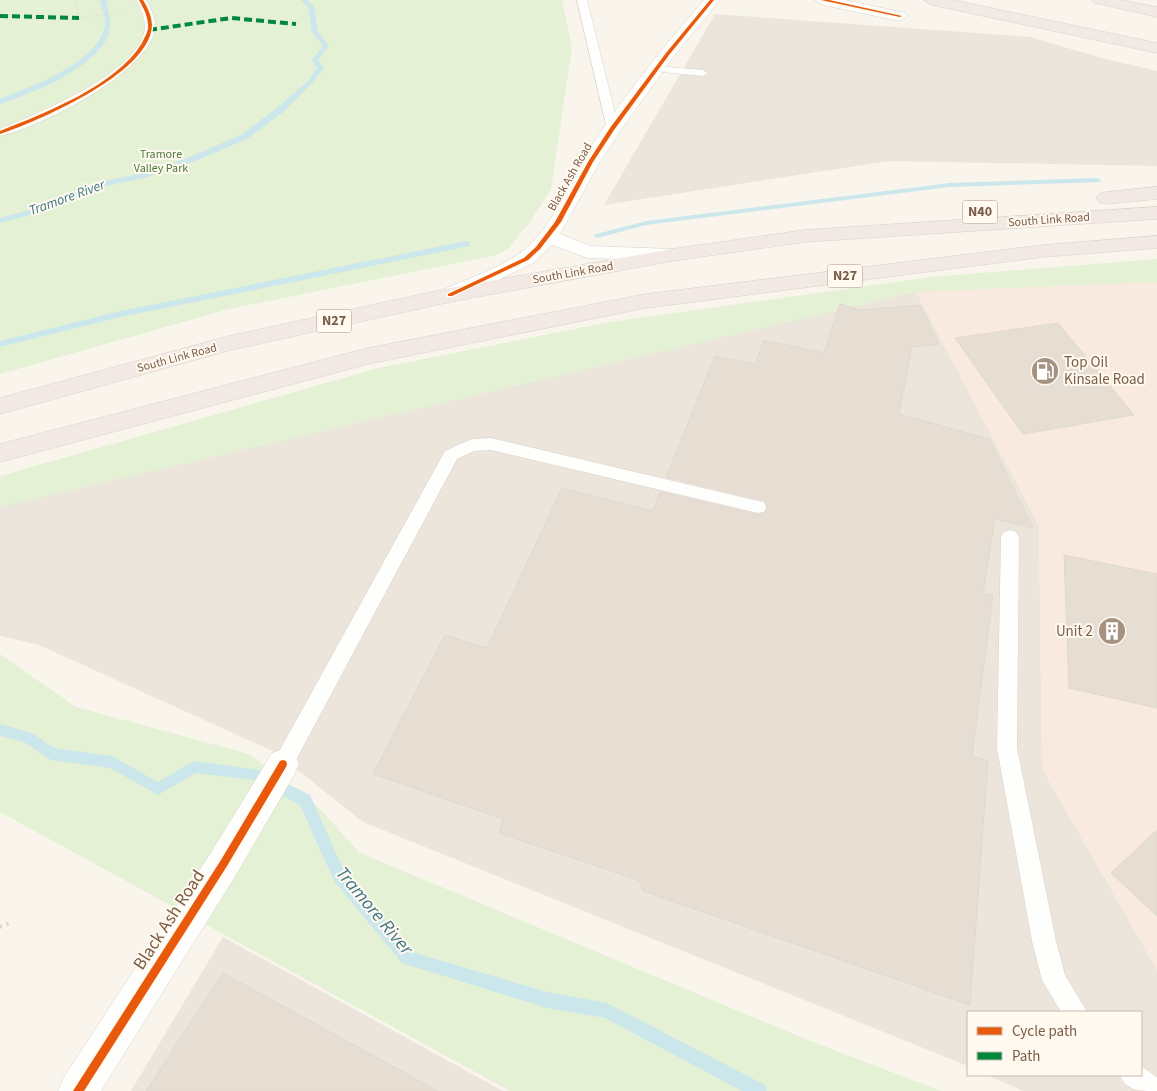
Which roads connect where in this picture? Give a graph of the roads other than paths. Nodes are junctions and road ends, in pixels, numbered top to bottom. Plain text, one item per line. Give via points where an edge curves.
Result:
1 (141, 0) edge
2 (582, 0) edge
3 (712, 0) edge
4 (823, 0) edge
5 (932, 0) edge
6 (1100, 0) edge
7 (1157, 12) edge
8 (1000, 15) junction
9 (900, 16) dead end
10 (1157, 48) edge
11 (1157, 52) edge
12 (657, 69) junction
13 (703, 73) dead end
14 (613, 129) junction
15 (0, 133) edge
16 (1157, 193) edge
17 (1157, 213) edge
18 (805, 236) junction
19 (548, 237) junction
20 (1157, 242) edge
21 (672, 255) junction
22 (450, 296) junction
23 (0, 406) edge
24 (0, 452) edge
25 (758, 507) dead end
26 (1010, 537) dead end
27 (283, 764) joint
28 (1074, 1011) edge
29 (1133, 1076) edge
30 (78, 1091) edge
31 (1155, 1091) edge

1 - 15 lane via 150,22 148,36 124,66 92,90
2 - 14 lane
3 - 12 street
4 - 9 street
5 - 8 highway
6 - 7 highway
8 - 10 highway
8 - 11 highway
12 - 13 lane
12 - 14 street, Black Ash Road
14 - 19 street, Black Ash Road via 598,149
16 - 18 highway, N40 via 996,210
17 - 18 highway, South Link Road / N27
18 - 21 highway, South Link Road / N27
19 - 21 street via 588,252
19 - 22 street, Black Ash Road via 526,258
20 - 24 highway, N27 via 1043,250 646,301 368,356
21 - 22 highway, South Link Road / N27
22 - 23 highway, South Link Road / N27 via 229,343
25 - 27 lane via 491,444 472,445 451,455
26 - 28 lane via 1007,748 1044,942 1054,980
27 - 30 street, Black Ash Road via 224,863
29 - 31 lane

